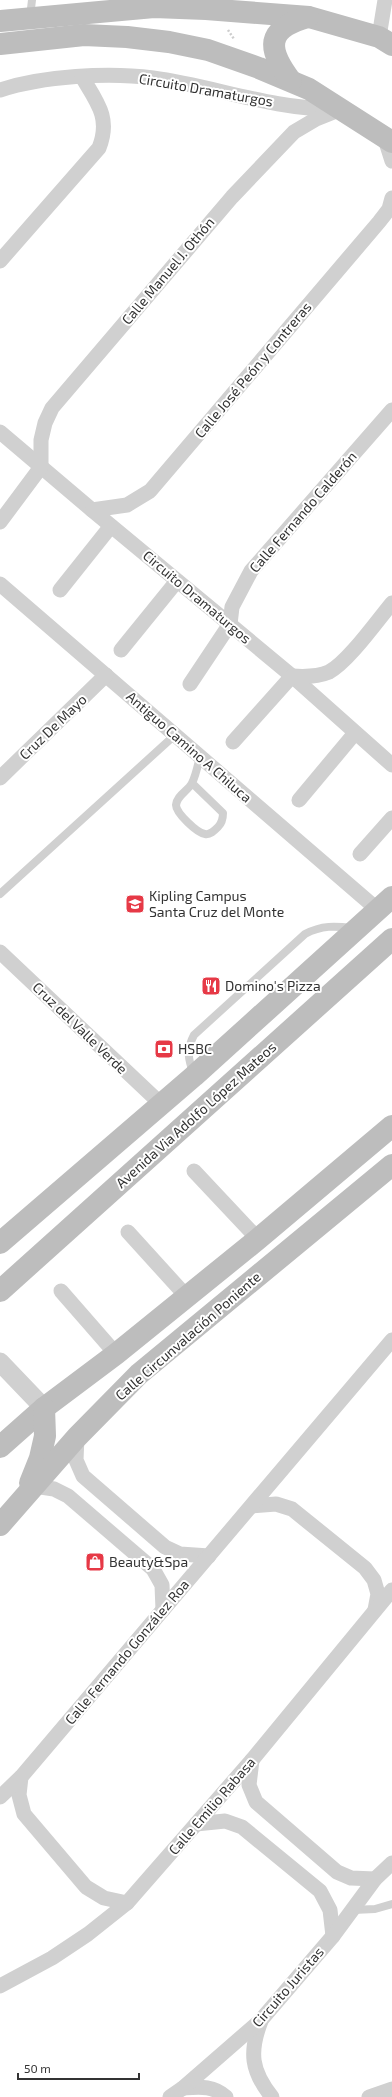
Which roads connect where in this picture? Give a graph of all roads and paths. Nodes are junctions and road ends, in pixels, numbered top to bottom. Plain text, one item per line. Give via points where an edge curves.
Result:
1 (385, 0) edge
2 (159, 4) edge
3 (110, 5) edge
4 (210, 6) edge
5 (31, 9) edge
6 (309, 17) junction
7 (0, 21) edge
8 (385, 41) edge
9 (0, 44) edge
10 (241, 62) junction
11 (82, 77) junction
12 (291, 81) junction
13 (0, 90) edge
14 (341, 109) junction
15 (388, 139) edge
16 (392, 161) edge
17 (392, 198) edge
18 (0, 261) edge
19 (392, 410) edge
20 (0, 432) edge
21 (41, 467) junction
22 (92, 510) junction
23 (0, 522) edge
24 (111, 526) junction
25 (177, 581) junction
26 (0, 584) edge
27 (60, 590) dead end
28 (392, 603) edge
29 (230, 624) junction
30 (121, 650) dead end
31 (106, 675) junction
32 (292, 676) junction
33 (190, 684) dead end
34 (355, 733) junction
35 (176, 735) junction
36 (233, 742) dead end
37 (200, 756) junction
38 (392, 765) edge
39 (0, 778) edge
40 (192, 783) junction
41 (299, 800) dead end
42 (392, 818) edge
43 (360, 854) dead end
44 (0, 894) edge
45 (385, 903) edge
46 (358, 928) junction
47 (392, 939) edge
48 (0, 952) edge
49 (194, 1076) junction
50 (161, 1104) junction
51 (392, 1126) edge
52 (392, 1165) edge
53 (194, 1171) dead end
54 (128, 1232) dead end
55 (258, 1239) junction
56 (0, 1242) edge
57 (0, 1290) edge
58 (61, 1291) dead end
59 (187, 1297) junction
60 (392, 1340) edge
61 (116, 1354) junction
62 (0, 1362) edge
63 (44, 1408) junction
64 (77, 1437) junction
65 (0, 1447) edge
66 (30, 1491) junction
67 (252, 1506) junction
68 (0, 1525) edge
69 (209, 1556) junction
70 (392, 1590) edge
71 (163, 1610) junction
72 (375, 1610) junction
73 (252, 1760) junction
74 (21, 1777) junction
75 (0, 1797) edge
76 (196, 1824) junction
77 (392, 1863) edge
78 (375, 1879) junction
79 (126, 1903) junction
80 (392, 1904) edge
81 (352, 1910) junction
82 (333, 1936) junction
83 (0, 1986) edge
84 (261, 2020) junction
85 (183, 2088) junction
86 (392, 2089) edge
87 (170, 2097) edge
88 (226, 2097) edge
89 (272, 2097) edge
90 (369, 2097) edge

1 - 8 street
2 - 3 main road
2 - 4 main road
3 - 5 main road via 68,10
4 - 6 main road
4 - 10 path via 241,53
5 - 7 main road
6 - 8 main road
6 - 12 main road via 293,21 284,27 275,42 275,57
9 - 10 main road, Circuito Dramaturgos via 84,35 127,37 208,50
10 - 12 main road, Circuito Dramaturgos
11 - 13 street, Circuito Dramaturgos via 22,83
11 - 14 street, Circuito Dramaturgos via 153,78 298,108
11 - 18 street via 98,105 105,127 98,148
12 - 14 main road, Circuito Dramaturgos
14 - 15 main road, Circuito Dramaturgos
14 - 21 street, Calle Manuel J. Othón via 316,119 294,132 232,197 52,408 40,440
15 - 16 street
17 - 22 street, Calle José Peón y Contreras via 389,209 150,491 127,504
19 - 29 street, Calle Fernando Calderón via 251,571 232,607
20 - 21 street, Circuito Dramaturgos
21 - 22 street, Circuito Dramaturgos
21 - 23 street
22 - 24 street, Circuito Dramaturgos
24 - 25 street, Circuito Dramaturgos
24 - 27 street
25 - 29 street, Circuito Dramaturgos
25 - 30 street
26 - 31 street, Antiguo Camino A Chiluca
28 - 32 street via 342,662 330,671 312,677
29 - 32 street, Circuito Dramaturgos
29 - 33 street
31 - 35 street, Antiguo Camino A Chiluca
31 - 39 street, Cruz De Mayo
32 - 34 street, Circuito Dramaturgos
32 - 36 street
34 - 38 street, Circuito Dramaturgos
34 - 41 street
35 - 37 street, Antiguo Camino A Chiluca
35 - 44 lane
37 - 40 lane
37 - 45 street, Antiguo Camino A Chiluca
40 - 40 lane via 223,814 220,825 210,834 198,831 176,809 179,797
42 - 43 street
45 - 46 main road
46 - 49 main road
46 - 49 lane via 318,927 305,934 194,1035 188,1045 188,1058
47 - 57 main road, Avenida Via Adolfo López Mateos
48 - 50 street, Cruz del Valle Verde
49 - 50 main road
50 - 56 main road
51 - 55 main road, Calle Circunvalación Poniente
52 - 64 main road, Calle Circunvalación Poniente via 139,1374
53 - 55 street
54 - 59 street
55 - 59 main road, Calle Circunvalación Poniente
58 - 61 street
59 - 61 main road, Calle Circunvalación Poniente
60 - 67 street, Calle Fernando González Roa
61 - 63 main road, Calle Circunvalación Poniente
62 - 63 street
63 - 65 main road, Calle Circunvalación Poniente
63 - 66 main road via 45,1436
64 - 66 main road, Calle Circunvalación Poniente
64 - 69 street via 76,1460 83,1476 165,1547 180,1554
66 - 68 main road, Calle Circunvalación Poniente
66 - 71 street via 54,1489 68,1496 153,1569 162,1585
67 - 69 street, Calle Fernando González Roa
67 - 72 street via 276,1504 292,1509 365,1568 374,1580 378,1594
69 - 71 street, Calle Fernando González Roa
70 - 72 street, Calle Emilio Rabasa
71 - 74 street, Calle Fernando González Roa
72 - 73 street, Calle Emilio Rabasa
73 - 76 street, Calle Emilio Rabasa
73 - 78 street via 249,1785 256,1802 336,1872 351,1878
74 - 75 street, Calle Fernando González Roa
74 - 79 street via 19,1795 24,1814 86,1887 104,1898
76 - 79 street, Calle Emilio Rabasa
76 - 82 street via 225,1821 242,1827 320,1891 330,1910
77 - 78 street, Circuito Juristas
78 - 81 street, Circuito Juristas
79 - 83 street, Calle Emilio Rabasa via 88,1934 52,1958
80 - 81 lane via 375,1909
81 - 82 street, Circuito Juristas
82 - 84 street, Circuito Juristas
84 - 85 street, Circuito Juristas
84 - 89 street via 253,2041 253,2063 261,2083
85 - 87 street, Circuito Juristas
85 - 88 street via 205,2087 220,2091
86 - 90 street

